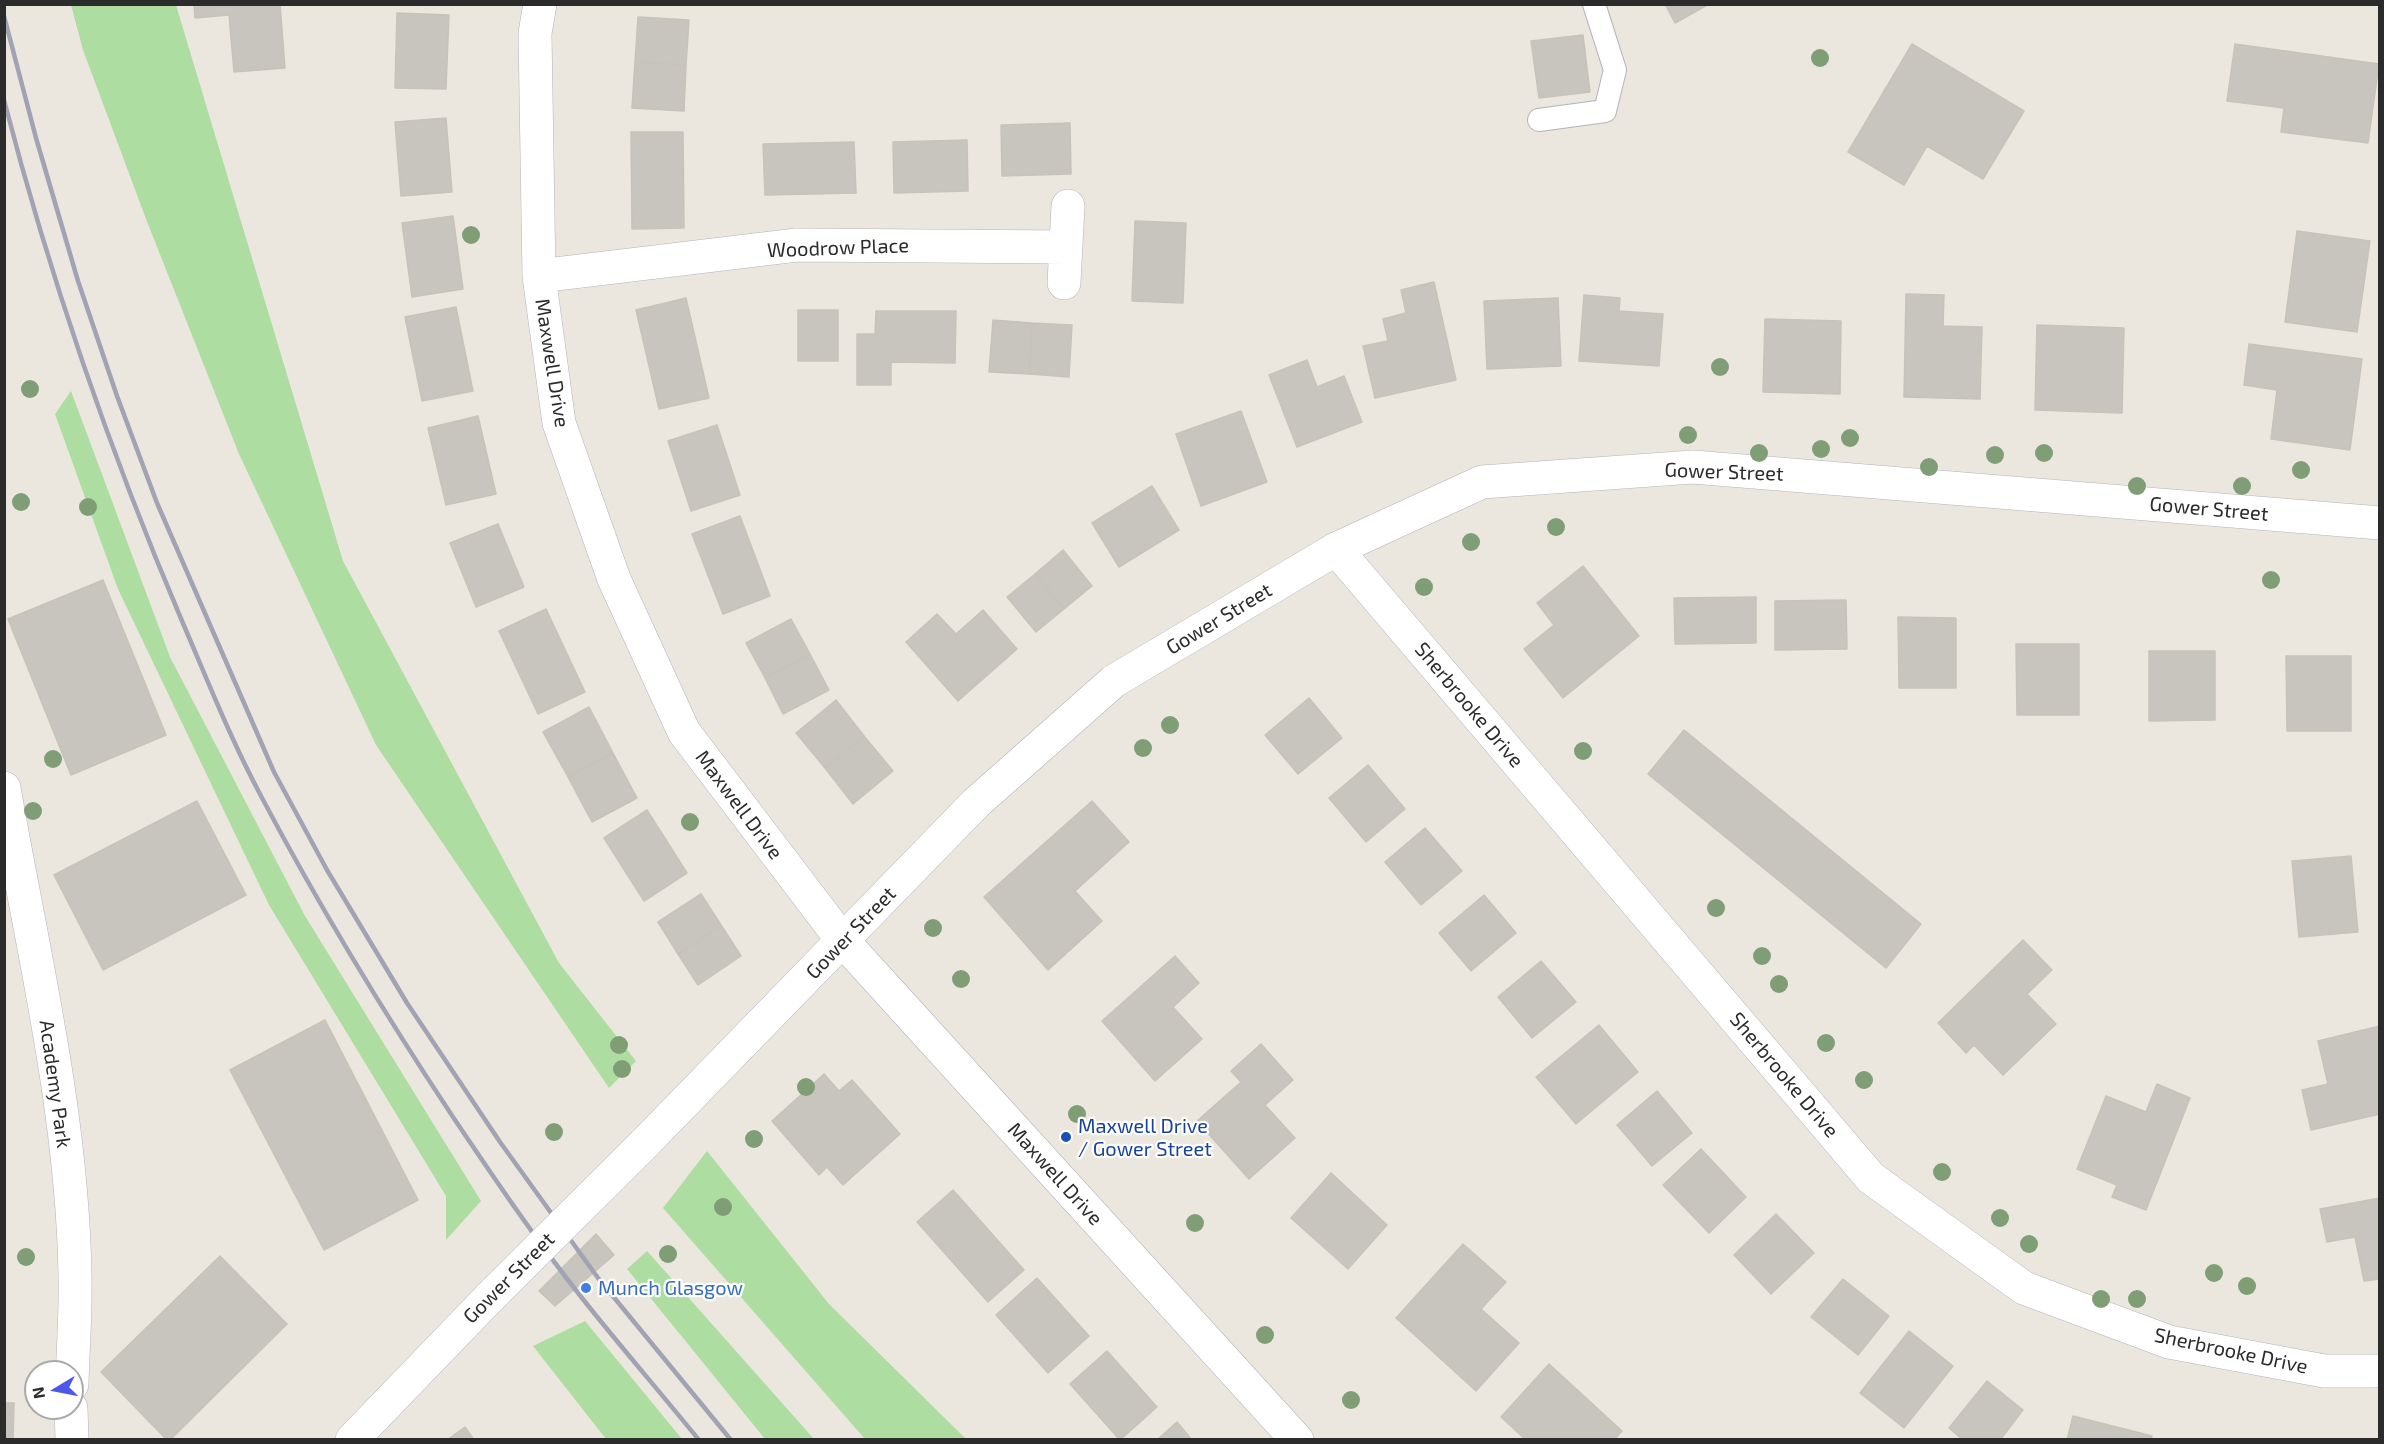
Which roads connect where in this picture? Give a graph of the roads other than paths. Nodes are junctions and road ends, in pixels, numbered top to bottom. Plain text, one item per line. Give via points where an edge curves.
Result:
1 (540, 4) edge
2 (1594, 4) edge
3 (1539, 120) dead end
4 (1068, 206) dead end
5 (1066, 247) junction
6 (539, 276) junction
7 (1064, 283) dead end
8 (2379, 523) edge
9 (1336, 549) junction
10 (4, 788) edge
11 (843, 941) junction
12 (73, 1360) edge
13 (2379, 1371) edge
14 (71, 1420) edge
15 (72, 1440) edge
16 (352, 1440) edge
17 (1298, 1440) edge

1 - 6 street, Maxwell Drive via 536,33
2 - 3 lane via 1615,70 1605,111
4 - 5 street
5 - 6 street, Woodrow Place via 797,245
5 - 7 street
6 - 11 street, Maxwell Drive via 559,423 628,610 684,732
8 - 9 street, Gower Street via 1693,467 1482,482
9 - 11 street, Gower Street via 1114,681 976,802
9 - 13 street, Sherbrooke Drive via 1871,1178 2024,1288 2169,1342 2324,1371
10 - 12 street, Academy Park via 62,1122 75,1274
11 - 16 street, Gower Street, bridge
11 - 17 street, Maxwell Drive
14 - 15 street

